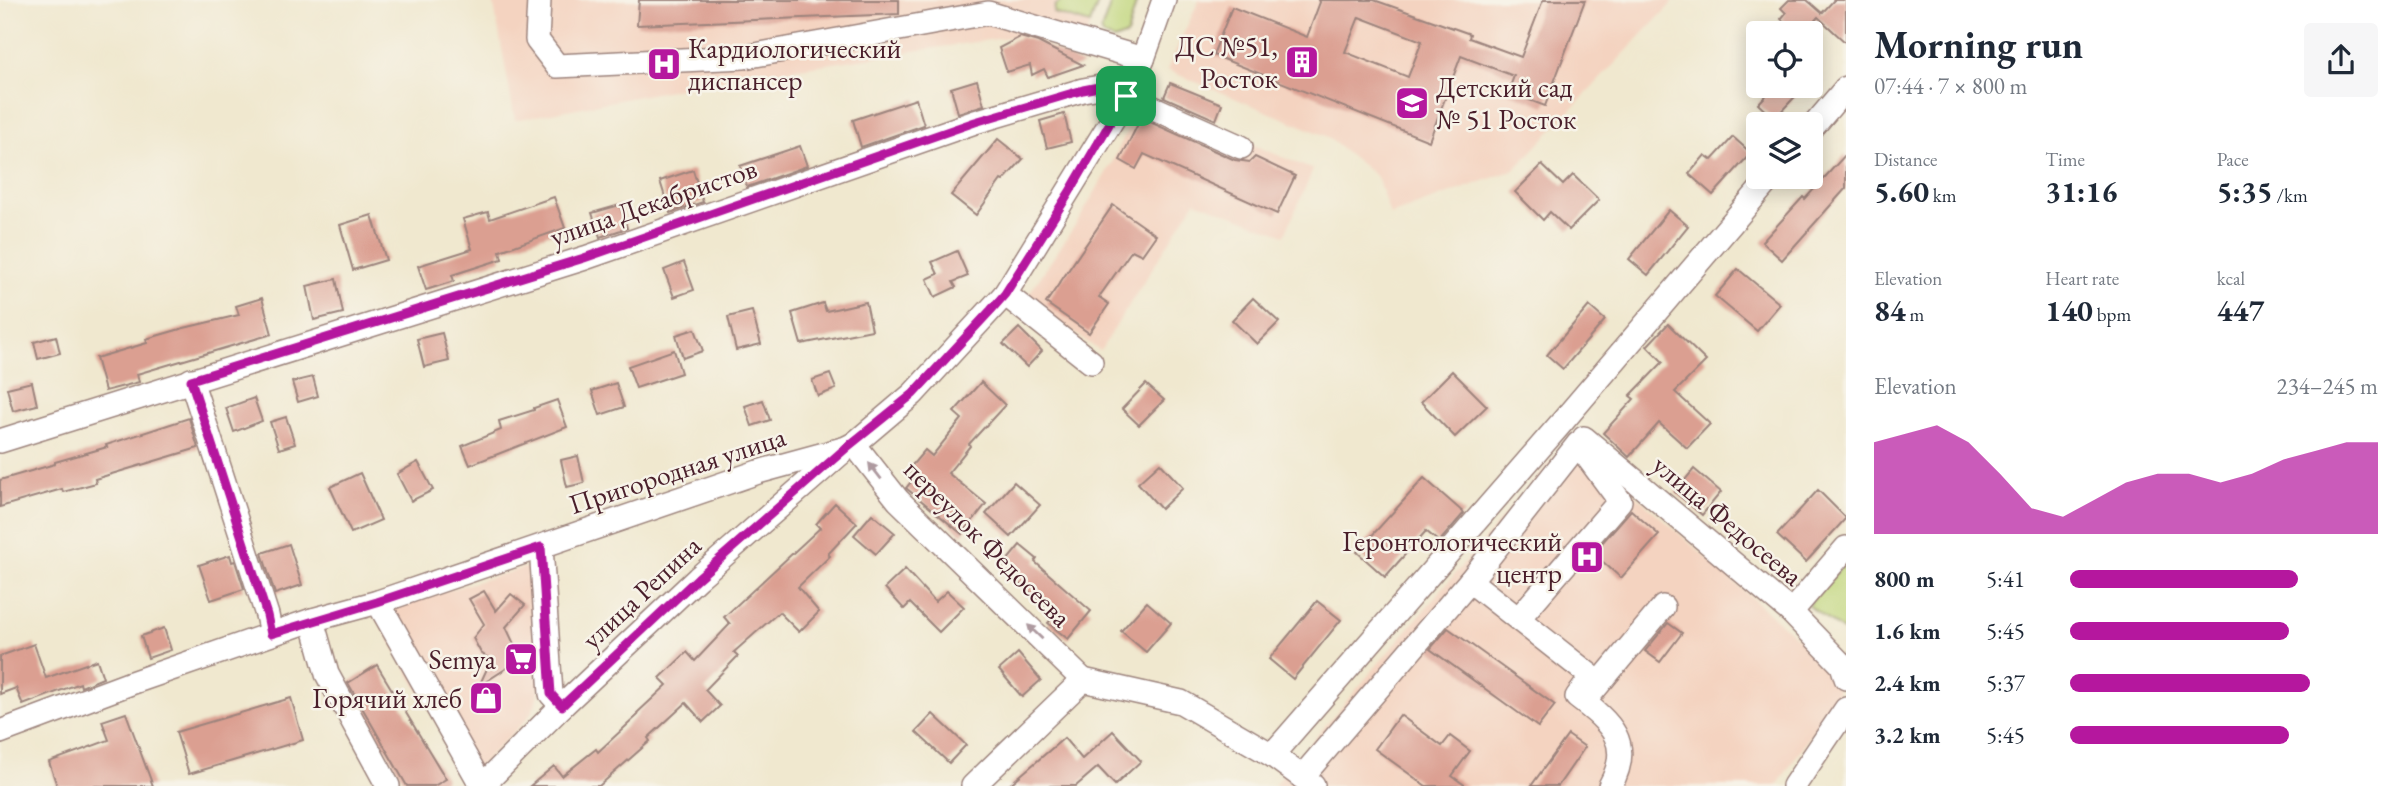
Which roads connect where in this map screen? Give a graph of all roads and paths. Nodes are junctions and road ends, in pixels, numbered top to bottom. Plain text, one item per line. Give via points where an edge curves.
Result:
1 (539, 0) edge
2 (1164, 0) edge
3 (1135, 79) junction
4 (1846, 88) edge
5 (1823, 115) edge
6 (1241, 147) dead end
7 (1761, 189) edge
8 (1005, 294) junction
9 (1091, 362) dead end
10 (191, 380) junction
11 (1563, 421) junction
12 (0, 442) edge
13 (850, 446) junction
14 (541, 547) junction
15 (1846, 548) edge
16 (1470, 581) junction
17 (377, 602) junction
18 (1663, 607) dead end
19 (1791, 612) junction
20 (1519, 618) junction
21 (312, 620) junction
22 (271, 634) junction
23 (1846, 678) edge
24 (1083, 680) junction
25 (1584, 702) junction
26 (562, 706) junction
27 (1846, 709) edge
28 (0, 732) edge
29 (1272, 755) junction
30 (1308, 782) edge
31 (388, 786) edge
32 (482, 786) edge
33 (973, 786) edge
34 (1610, 786) edge
35 (1794, 786) edge

1 - 3 street via 537,40 557,66 744,57 988,13
2 - 3 street, Пригородная улица
3 - 6 street
3 - 8 street, Пригородная улица
3 - 10 street, улица Декабристов via 975,122 584,258
4 - 5 street
7 - 11 street
8 - 9 street
8 - 13 street, Пригородная улица via 913,394
10 - 12 street, улица Декабристов
10 - 22 street
11 - 19 street, улица Федосеева
11 - 29 street
13 - 14 street, Пригородная улица via 758,472
24 -> 13 street, переулок Федосеева via 898,500
13 - 26 street, улица Репина via 698,578
14 - 17 street, Пригородная улица
14 - 26 street via 551,694
15 - 19 street, улица Федосеева
16 - 20 street
16 - 20 street via 1578,444 1620,501
16 - 30 street
17 - 21 street, Пригородная улица
17 - 32 street
18 - 25 street
19 - 23 street via 1842,665
20 - 25 street via 1592,677 1577,697
21 - 22 street, Пригородная улица
21 - 31 street via 327,674
22 - 28 street, Пригородная улица
24 - 29 street via 1181,702
24 - 33 street
25 - 34 street via 1618,738 1621,763
26 - 32 street, улица Репина
27 - 35 street
29 - 30 street

